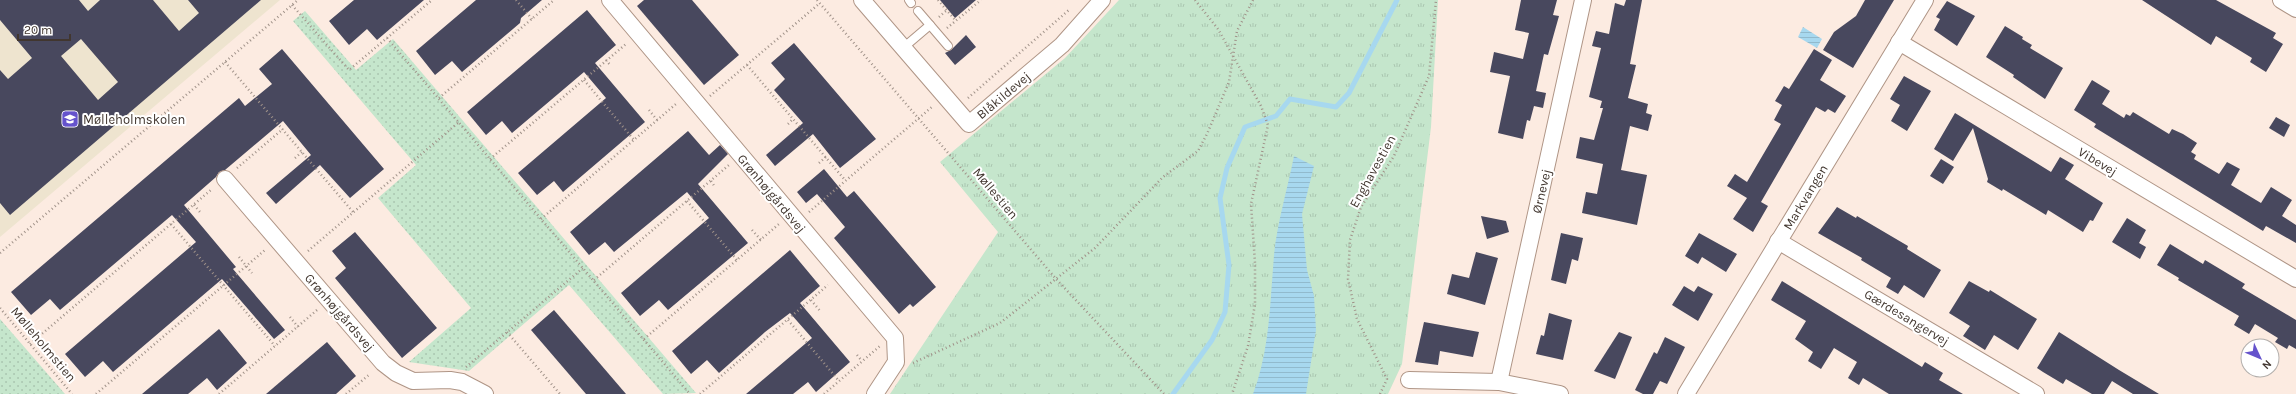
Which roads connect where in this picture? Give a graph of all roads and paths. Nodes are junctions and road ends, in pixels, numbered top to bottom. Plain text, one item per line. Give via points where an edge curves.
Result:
1 (298, 0) edge
2 (432, 0) edge
3 (516, 0) edge
4 (554, 0) edge
5 (610, 0) edge
6 (817, 0) edge
7 (862, 0) edge
8 (938, 0) edge
9 (981, 0) edge
10 (1102, 0) edge
11 (1195, 0) edge
12 (1253, 0) edge
13 (1436, 0) edge
14 (1583, 0) edge
15 (1925, 0) edge
16 (2280, 0) edge
17 (820, 3) junction
18 (292, 4) junction
19 (1075, 4) dead end
20 (2296, 9) edge
21 (918, 11) dead end
22 (532, 19) junction
23 (956, 21) junction
24 (930, 25) junction
25 (638, 33) junction
26 (938, 35) junction
27 (388, 38) junction
28 (1899, 42) junction
29 (948, 46) dead end
30 (903, 48) junction
31 (1233, 58) junction
32 (606, 60) junction
33 (225, 62) junction
34 (747, 65) junction
35 (611, 66) dead end
36 (584, 80) junction
37 (688, 93) junction
38 (944, 96) junction
39 (439, 98) junction
40 (966, 100) dead end
41 (699, 106) junction
42 (649, 110) dead end
43 (918, 117) junction
44 (793, 119) junction
45 (657, 120) junction
46 (459, 122) junction
47 (788, 124) dead end
48 (283, 129) junction
49 (634, 140) junction
50 (302, 152) junction
51 (741, 155) junction
52 (826, 157) junction
53 (295, 158) dead end
54 (490, 159) junction
55 (819, 163) dead end
56 (225, 179) junction
57 (845, 180) junction
58 (711, 181) junction
59 (716, 187) dead end
60 (687, 201) junction
61 (194, 205) junction
62 (200, 212) dead end
63 (353, 212) junction
64 (541, 219) junction
65 (794, 219) junction
66 (171, 224) junction
67 (752, 230) dead end
68 (277, 240) junction
69 (761, 240) junction
70 (1778, 241) junction
71 (0, 253) edge
72 (239, 257) dead end
73 (737, 260) junction
74 (296, 261) junction
75 (247, 266) junction
76 (583, 268) junction
77 (252, 273) dead end
78 (841, 274) junction
79 (2296, 279) edge
80 (594, 280) junction
81 (1057, 280) junction
82 (224, 286) junction
83 (329, 300) junction
84 (811, 300) junction
85 (0, 308) edge
86 (821, 312) dead end
87 (290, 317) dead end
88 (788, 320) junction
89 (298, 327) junction
90 (507, 332) junction
91 (893, 335) junction
92 (644, 339) junction
93 (30, 344) junction
94 (275, 346) junction
95 (857, 355) dead end
96 (862, 361) junction
97 (896, 362) junction
98 (383, 363) junction
99 (450, 380) junction
100 (1409, 380) dead end
101 (839, 381) junction
102 (1499, 382) junction
103 (350, 390) junction
104 (72, 394) edge
105 (96, 394) edge
106 (219, 394) edge
107 (346, 394) edge
108 (353, 394) edge
109 (485, 394) edge
110 (560, 394) edge
111 (690, 394) edge
112 (700, 394) edge
113 (824, 394) edge
114 (875, 394) edge
115 (1164, 394) edge
116 (1232, 394) edge
117 (1380, 394) edge
118 (1560, 394) edge
119 (1686, 394) edge
120 (2036, 394) edge

1 - 18 path
2 - 27 path
3 - 22 path
4 - 22 path
5 - 25 street, Grønhøjgårdsvej
6 - 17 path, Møllestien
7 - 30 street, Blåkildevej
8 - 23 path
9 - 23 path
10 - 38 street, Blåkildevej via 1062,45 968,124
11 - 31 path via 1218,29
12 - 31 path via 1237,31
13 - 117 path, Enghavestien via 1429,76 1394,156 1361,207 1350,240 1348,279 1358,319 1387,380
14 - 102 street, Ørnevej
15 - 28 street, Markvangen
16 - 20 street
17 - 34 path
17 - 43 path, Møllestien
18 - 27 path via 349,70
18 - 33 path
19 - 40 path
21 - 24 lane
22 - 39 path
23 - 26 path
24 - 26 lane
24 - 30 lane
25 - 32 path
25 - 37 street, Grønhøjgårdsvej
26 - 29 lane
27 - 39 path
28 - 70 street, Markvangen
28 - 79 street, Vibevej
30 - 38 street, Blåkildevej
31 - 81 path via 1229,82 1198,151 1163,176 1095,248
31 - 116 path via 1261,106 1268,126 1251,204 1255,304 1248,346
32 - 35 path
32 - 36 path
33 - 48 path
33 - 71 path
34 - 41 path
34 - 44 path
36 - 49 path
36 - 54 path
37 - 41 street, Grønhøjgårdsvej
37 - 45 path
38 - 43 path
39 - 46 path
41 - 51 street, Grønhøjgårdsvej
42 - 45 path
43 - 57 path
43 - 81 path, Møllestien
44 - 47 path
44 - 52 path
45 - 49 path
46 - 54 path
46 - 63 path
48 - 50 path
48 - 56 path
49 - 64 path
50 - 53 path
50 - 63 path
51 - 58 path
51 - 65 street, Grønhøjgårdsvej
52 - 55 path
52 - 57 path
54 - 64 path
56 - 61 path
56 - 68 street, Grønhøjgårdsvej
57 - 65 path
58 - 59 path
58 - 60 path
60 - 73 path
60 - 80 path
61 - 62 path
61 - 66 path
63 - 74 path
64 - 76 path
65 - 69 path
65 - 78 street, Grønhøjgårdsvej
66 - 82 path
66 - 93 path
67 - 69 path
68 - 74 street, Grønhøjgårdsvej
68 - 75 path
69 - 73 path
70 - 119 street, Markvangen
70 - 120 street, Gærdesangervej
72 - 75 path
73 - 92 path
74 - 83 street, Grønhøjgårdsvej
75 - 77 path
75 - 82 path
76 - 80 path
76 - 90 path
78 - 84 path
78 - 91 street, Grønhøjgårdsvej
80 - 92 path
81 - 97 path via 1000,323 911,364
81 - 115 path, Møllestien
82 - 94 path
82 - 105 path
83 - 89 path
83 - 98 street, Grønhøjgårdsvej
84 - 86 path
84 - 88 path
85 - 93 path, Mølleholmstien
87 - 89 path
88 - 101 path
88 - 112 path
89 - 94 path
90 - 99 path
90 - 110 path
91 - 96 path
91 - 97 street via 896,338
92 - 111 path
93 - 104 path, Mølleholmstien
94 - 106 path
95 - 96 path
96 - 101 path
97 - 114 street
98 - 99 street, Grønhøjgårdsvej via 413,381
98 - 103 path
99 - 109 street, Grønhøjgårdsvej via 462,382
100 - 102 street
101 - 113 path
102 - 118 street
103 - 107 path
103 - 108 path

